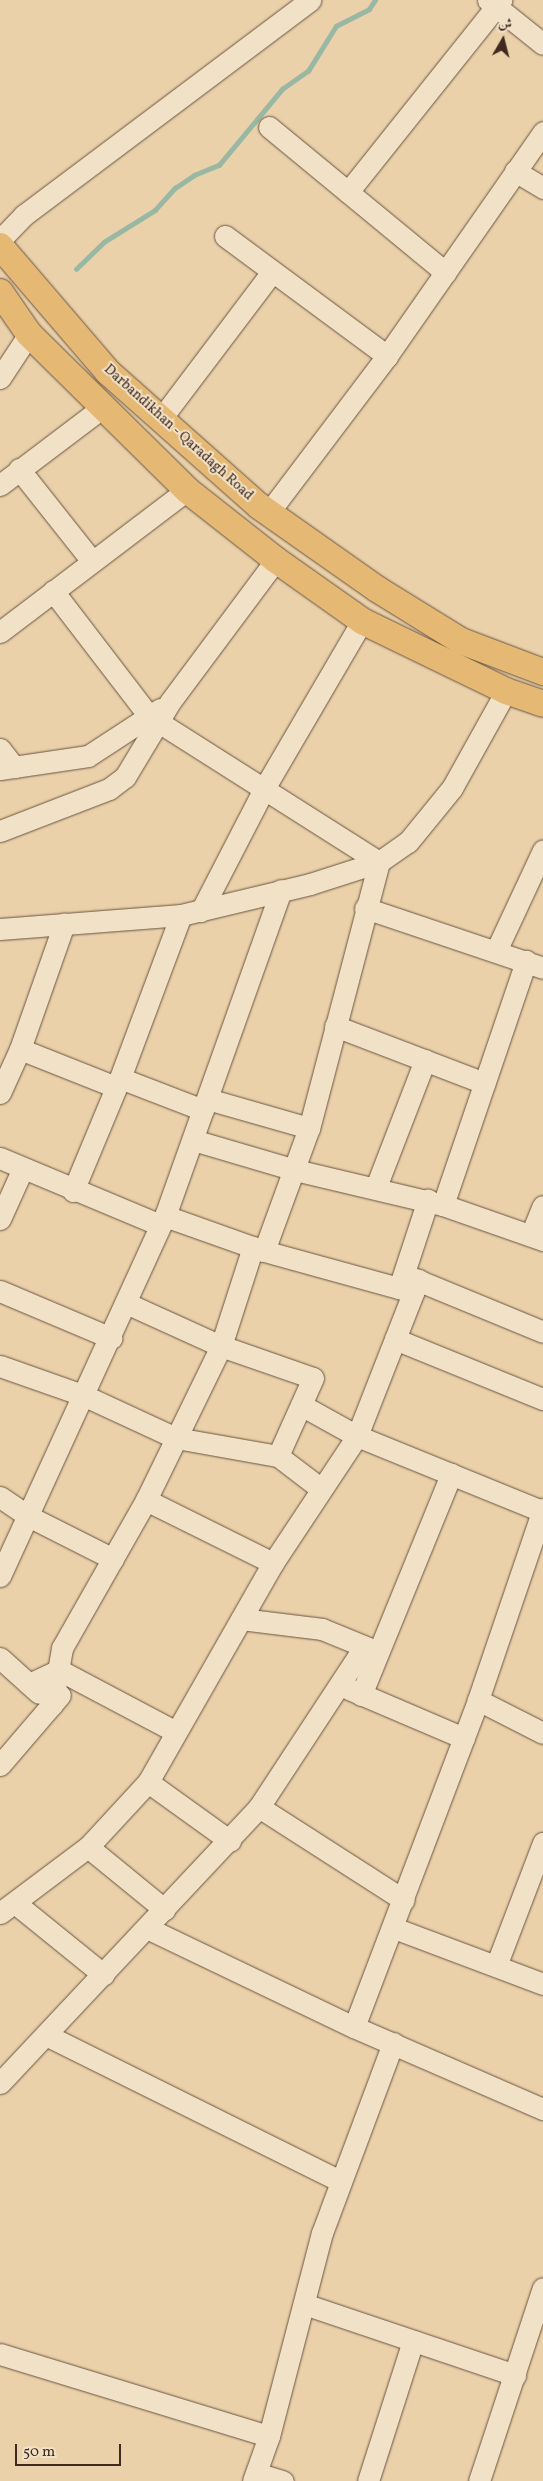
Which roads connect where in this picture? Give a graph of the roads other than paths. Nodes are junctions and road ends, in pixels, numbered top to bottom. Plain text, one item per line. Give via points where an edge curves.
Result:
1 (310, 0) edge
2 (495, 2) edge
3 (543, 44) edge
4 (269, 127) dead end
5 (543, 132) edge
6 (515, 171) junction
7 (543, 188) edge
8 (348, 192) junction
9 (225, 236) dead end
10 (0, 240) edge
11 (0, 246) edge
12 (272, 272) junction
13 (446, 272) junction
14 (0, 292) edge
15 (29, 334) junction
16 (387, 356) junction
17 (0, 378) edge
18 (112, 415) junction
19 (159, 420) junction
20 (151, 454) junction
21 (20, 469) junction
22 (0, 486) edge
23 (187, 490) junction
24 (269, 512) junction
25 (276, 560) junction
26 (92, 561) junction
27 (53, 591) junction
28 (362, 621) junction
29 (0, 632) edge
30 (543, 672) edge
31 (506, 691) junction
32 (543, 704) edge
33 (154, 719) junction
34 (3, 758) edge
35 (265, 788) junction
36 (0, 831) edge
37 (543, 850) edge
38 (379, 862) junction
39 (281, 890) junction
40 (365, 908) junction
41 (191, 913) junction
42 (64, 924) junction
43 (2, 933) edge
44 (496, 951) junction
45 (534, 964) edge
46 (336, 1026) junction
47 (20, 1049) junction
48 (425, 1060) junction
49 (118, 1082) junction
50 (484, 1083) junction
51 (0, 1093) edge
52 (205, 1105) junction
53 (309, 1128) junction
54 (193, 1140) junction
55 (0, 1158) edge
56 (22, 1168) junction
57 (295, 1170) junction
58 (376, 1187) junction
59 (73, 1191) junction
60 (435, 1202) junction
61 (543, 1206) edge
62 (0, 1220) edge
63 (163, 1220) junction
64 (537, 1238) edge
65 (259, 1249) junction
66 (408, 1288) junction
67 (0, 1291) edge
68 (126, 1304) junction
69 (543, 1332) edge
70 (111, 1338) junction
71 (395, 1339) junction
72 (221, 1346) junction
73 (0, 1366) edge
74 (85, 1396) junction
75 (543, 1399) edge
76 (301, 1405) junction
77 (357, 1436) junction
78 (176, 1438) junction
79 (278, 1456) junction
80 (451, 1474) junction
81 (320, 1488) junction
82 (0, 1497) edge
83 (146, 1500) junction
84 (30, 1517) junction
85 (542, 1518) edge
86 (114, 1559) junction
87 (273, 1563) junction
88 (0, 1576) edge
89 (241, 1618) junction
90 (362, 1650) junction
91 (0, 1658) edge
92 (67, 1674) junction
93 (29, 1684) junction
94 (340, 1685) junction
95 (361, 1695) junction
96 (478, 1700) junction
97 (52, 1706) junction
98 (176, 1732) junction
99 (543, 1733) edge
100 (464, 1738) junction
101 (0, 1765) edge
102 (148, 1782) junction
103 (259, 1807) junction
104 (230, 1841) junction
105 (543, 1843) edge
106 (88, 1847) junction
107 (404, 1900) junction
108 (4, 1910) edge
109 (165, 1910) junction
110 (147, 1928) junction
111 (394, 1928) junction
112 (496, 1966) junction
113 (104, 1975) junction
114 (543, 1984) edge
115 (354, 2027) junction
116 (46, 2035) junction
117 (393, 2043) junction
118 (0, 2084) edge
119 (543, 2110) edge
120 (340, 2181) junction
121 (543, 2288) edge
122 (304, 2304) junction
123 (535, 2336) edge
124 (413, 2341) junction
125 (0, 2354) edge
126 (515, 2375) junction
127 (269, 2436) junction
128 (255, 2477) edge
129 (283, 2481) edge
130 (368, 2481) edge
131 (480, 2481) edge

1 - 10 street via 24,216
2 - 3 street
2 - 8 street
4 - 8 street
5 - 6 street
6 - 7 street
6 - 13 street
8 - 13 street
9 - 12 street
11 - 19 main road, Darbandikhan - Qaradagh Road via 64,323
12 - 16 street
12 - 19 street
13 - 16 street
14 - 15 main road
15 - 17 street
15 - 18 main road
16 - 24 street
18 - 19 main road via 138,423
18 - 20 main road
18 - 21 street
19 - 20 main road via 158,439
19 - 24 main road, Darbandikhan - Qaradagh Road
20 - 23 main road
21 - 22 street
21 - 26 street
23 - 25 main road
23 - 26 street
24 - 30 main road, Darbandikhan - Qaradagh Road via 377,589 461,641
25 - 28 main road
25 - 33 street
26 - 27 street
27 - 29 street
27 - 33 street
28 - 31 main road
28 - 35 street
31 - 32 main road
31 - 38 street via 452,788 408,842
33 - 34 street via 93,754
33 - 35 street
33 - 36 street via 132,768 117,784
35 - 38 street
35 - 41 street
37 - 44 street
38 - 39 street
38 - 40 street
39 - 41 street
39 - 52 street
40 - 44 street
40 - 46 street
41 - 42 street
41 - 49 street
42 - 43 street
42 - 47 street
44 - 45 street
45 - 50 street
46 - 48 street
46 - 53 street
47 - 49 street
47 - 51 street
48 - 50 street
48 - 58 street
49 - 52 street
49 - 59 street
50 - 60 street
52 - 53 street
52 - 54 street
53 - 57 street
54 - 57 street
54 - 63 street
55 - 56 street
56 - 59 street
56 - 62 street
57 - 58 street
57 - 65 street
58 - 60 street
59 - 63 street
60 - 64 street
60 - 66 street
61 - 64 street
63 - 65 street
63 - 68 street
65 - 66 street
65 - 72 street
66 - 69 street
66 - 71 street
67 - 70 street
68 - 70 street
68 - 72 street
70 - 74 street
71 - 75 street
71 - 77 street
72 - 76 street via 313,1378
72 - 78 street
73 - 74 street
74 - 78 street
74 - 84 street
76 - 77 street
76 - 79 street
77 - 80 street
77 - 81 street
78 - 79 street
78 - 83 street
79 - 81 street
80 - 85 street
80 - 90 street
81 - 87 street
82 - 84 street
83 - 86 street
83 - 87 street
84 - 86 street
84 - 88 street
85 - 96 street
86 - 92 street via 62,1648
87 - 89 street
89 - 90 street via 322,1629
89 - 98 street
90 - 94 street
90 - 95 street
91 - 93 street
92 - 93 street
92 - 97 street
92 - 98 street
93 - 97 street
94 - 95 street
94 - 103 street
95 - 100 street
96 - 99 street
96 - 100 street
97 - 101 street
98 - 102 street
100 - 107 street
102 - 104 street
102 - 106 street
103 - 104 street
103 - 107 street
104 - 109 street
105 - 112 street
106 - 108 street
106 - 109 street
107 - 111 street
108 - 113 street
109 - 110 street
110 - 113 street
110 - 115 street
111 - 112 street
111 - 115 street
112 - 114 street
113 - 116 street
115 - 117 street
116 - 118 street
116 - 120 street
117 - 119 street
117 - 120 street
120 - 122 street
121 - 123 street
122 - 124 street
122 - 127 street
123 - 126 street
124 - 126 street
124 - 130 street
125 - 127 street
126 - 131 street
127 - 128 street
128 - 129 street

